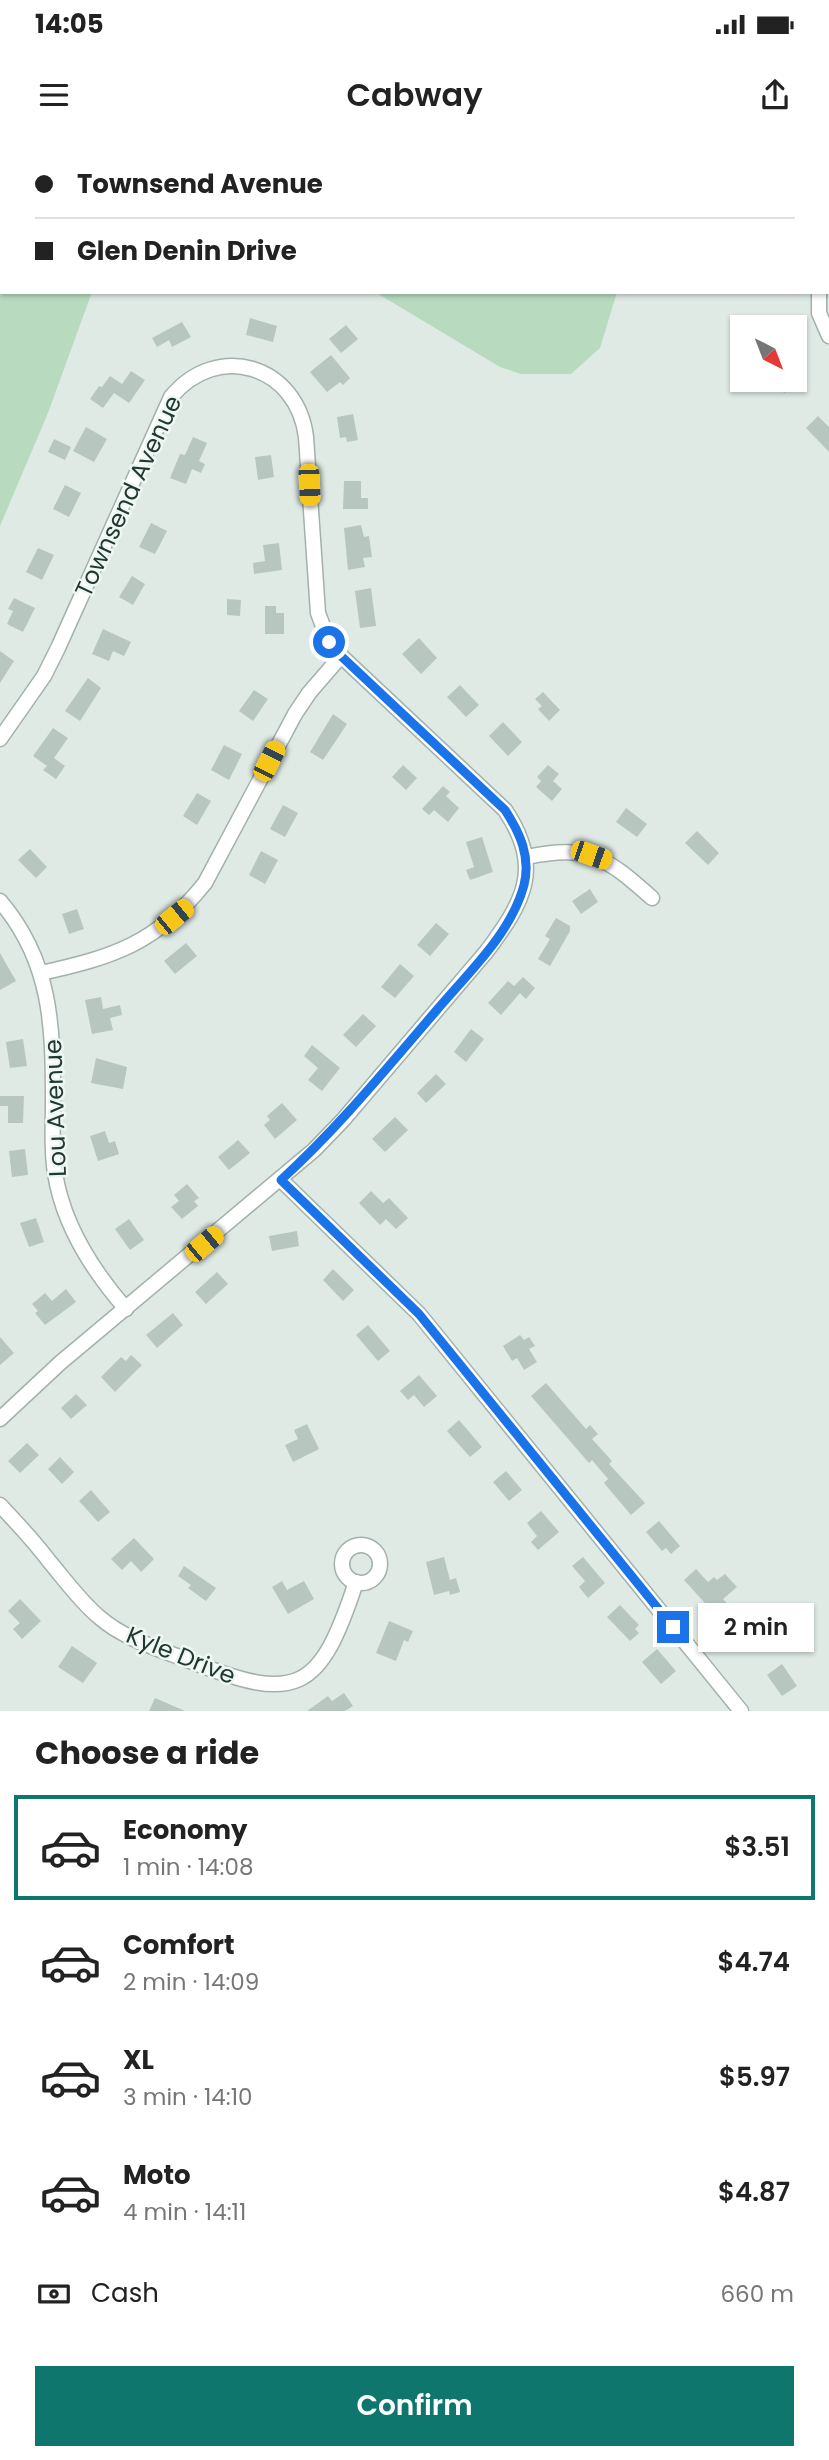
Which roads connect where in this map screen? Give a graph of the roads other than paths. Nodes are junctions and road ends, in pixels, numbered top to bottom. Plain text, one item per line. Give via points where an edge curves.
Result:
1 (819, 294) edge
2 (829, 336) edge
3 (341, 656) junction
4 (0, 739) edge
5 (527, 857) junction
6 (653, 898) dead end
7 (0, 901) edge
8 (41, 973) junction
9 (281, 1180) junction
10 (126, 1309) junction
11 (0, 1419) edge
12 (0, 1504) edge
13 (356, 1582) dead end
14 (741, 1711) edge

1 - 2 street via 819,313
3 - 4 street, Townsend Avenue via 329,642 318,613 301,413 288,392 270,376 247,367 210,369 179,387 164,407 58,648
3 - 5 street, Townsend Avenue via 505,810
3 - 8 street via 295,715 205,883 186,907 123,950
5 - 6 street via 572,851 598,858 619,868
5 - 9 street, Townsend Avenue via 524,884 506,926 343,1120
7 - 8 street, Lou Avenue via 24,936
8 - 10 street, Lou Avenue via 50,1006 53,1159 58,1188 80,1246
9 - 10 street, Townsend Avenue
9 - 14 street via 419,1314
10 - 11 street, Townsend Avenue
12 - 13 street, Kyle Drive via 107,1623 141,1641 255,1683 286,1684 312,1671 338,1634

